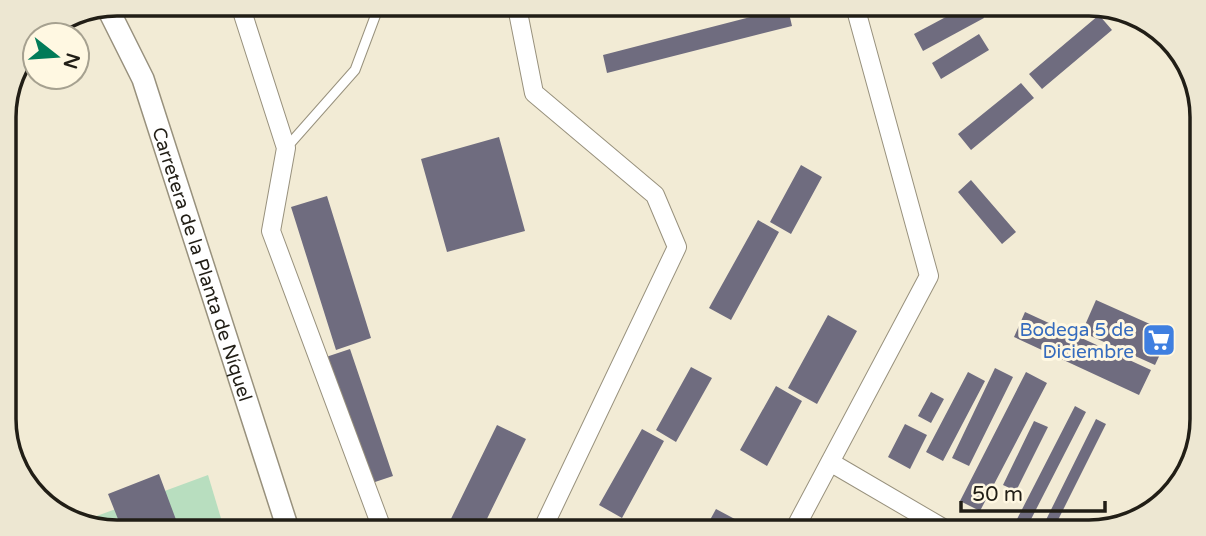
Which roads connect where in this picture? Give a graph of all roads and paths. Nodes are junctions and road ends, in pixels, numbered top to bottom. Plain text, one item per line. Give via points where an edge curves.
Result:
1 (244, 16) edge
2 (375, 16) edge
3 (519, 16) edge
4 (858, 16) edge
5 (112, 17) edge
6 (286, 148) junction
7 (830, 462) junction
8 (285, 520) edge
9 (379, 520) edge
10 (547, 520) edge
11 (799, 520) edge
12 (929, 520) edge

1 - 6 street
2 - 6 lane via 355,70
3 - 10 street via 534,93 655,195 677,247
4 - 7 street via 929,276
5 - 8 street, Carretera de la Planta de Níquel via 143,79
6 - 9 street via 271,231
7 - 11 street
7 - 12 street

